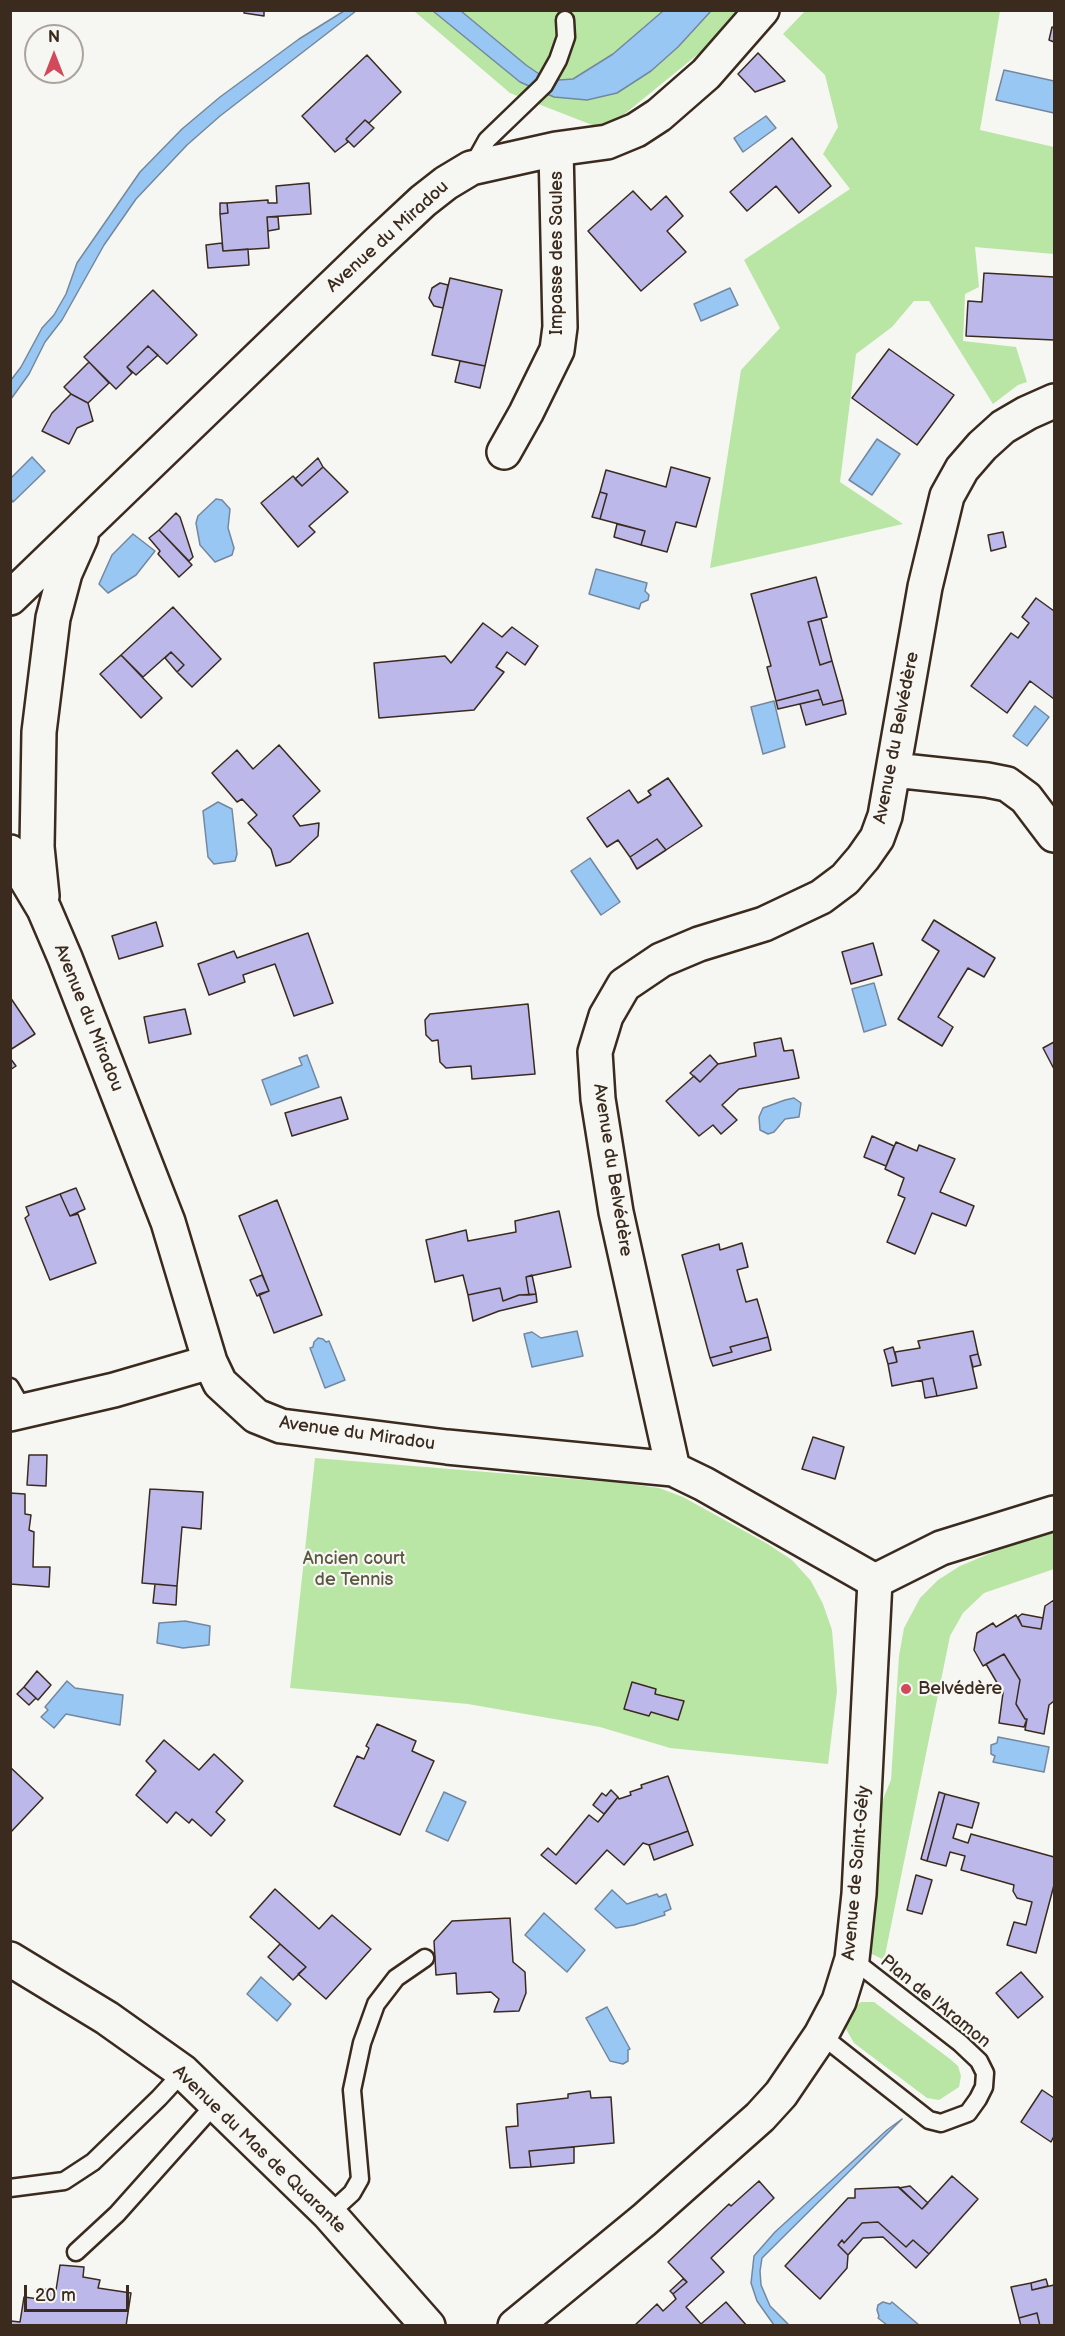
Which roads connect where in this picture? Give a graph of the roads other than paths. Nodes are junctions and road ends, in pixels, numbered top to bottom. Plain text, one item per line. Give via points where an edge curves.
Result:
1 (762, 10) edge
2 (566, 20) dead end
3 (556, 149) junction
4 (471, 168) junction
5 (1054, 401) edge
6 (504, 452) dead end
7 (87, 524) junction
8 (10, 598) edge
9 (894, 770) junction
10 (1054, 835) edge
11 (10, 852) edge
12 (44, 909) junction
13 (210, 1362) junction
14 (15, 1404) edge
15 (673, 1469) junction
16 (1054, 1514) edge
17 (875, 1581) junction
18 (425, 1958) dead end
19 (10, 1959) edge
20 (852, 1959) junction
21 (821, 2035) junction
22 (183, 2072) junction
23 (216, 2103) junction
24 (10, 2188) edge
25 (329, 2214) junction
26 (76, 2252) dead end
27 (428, 2325) edge
28 (515, 2325) edge

1 - 3 street, Avenue du Miradou via 706,74 659,115 607,142
2 - 4 lane via 566,37 544,85 488,140
3 - 4 street, Avenue du Miradou
3 - 6 street, Impasse des Saules via 560,327 556,350 542,382
4 - 7 street, Avenue du Miradou via 423,201
5 - 9 street, Avenue du Belvédère via 1027,413 982,446 947,496 925,587
7 - 8 street, Avenue du Miradou
7 - 12 street, Avenue du Miradou via 54,610 39,732 37,847
9 - 10 street via 1007,784 1026,798
9 - 15 street, Avenue du Belvédère via 885,816 876,838 845,879 821,897 764,924 661,960 624,985 606,1016 595,1052 598,1099 616,1212
11 - 12 street, Avenue du Miradou
12 - 13 street, Avenue du Miradou via 168,1222
13 - 14 street via 114,1390
13 - 15 street, Avenue du Miradou via 220,1383 256,1416 281,1426
15 - 17 street, Avenue du Miradou
16 - 17 street via 941,1548
17 - 20 street, Avenue de Saint-Gély via 866,1780
18 - 25 lane via 396,1978 376,2004 365,2033 352,2090 360,2179 352,2193
19 - 22 street, Avenue du Mas de Quarante via 107,2018
20 - 21 street, Avenue de Saint-Gély via 839,2001
20 - 21 lane, Plan de l'Aramon via 980,2061 985,2073 984,2087 968,2113 941,2123 929,2120
21 - 28 street, Avenue de Saint-Gély via 781,2094 760,2117 644,2220
22 - 23 street, Avenue du Mas de Quarante
22 - 24 lane via 93,2162 64,2181
23 - 25 street, Avenue du Mas de Quarante
23 - 26 lane via 117,2214
25 - 27 street, Avenue du Mas de Quarante

